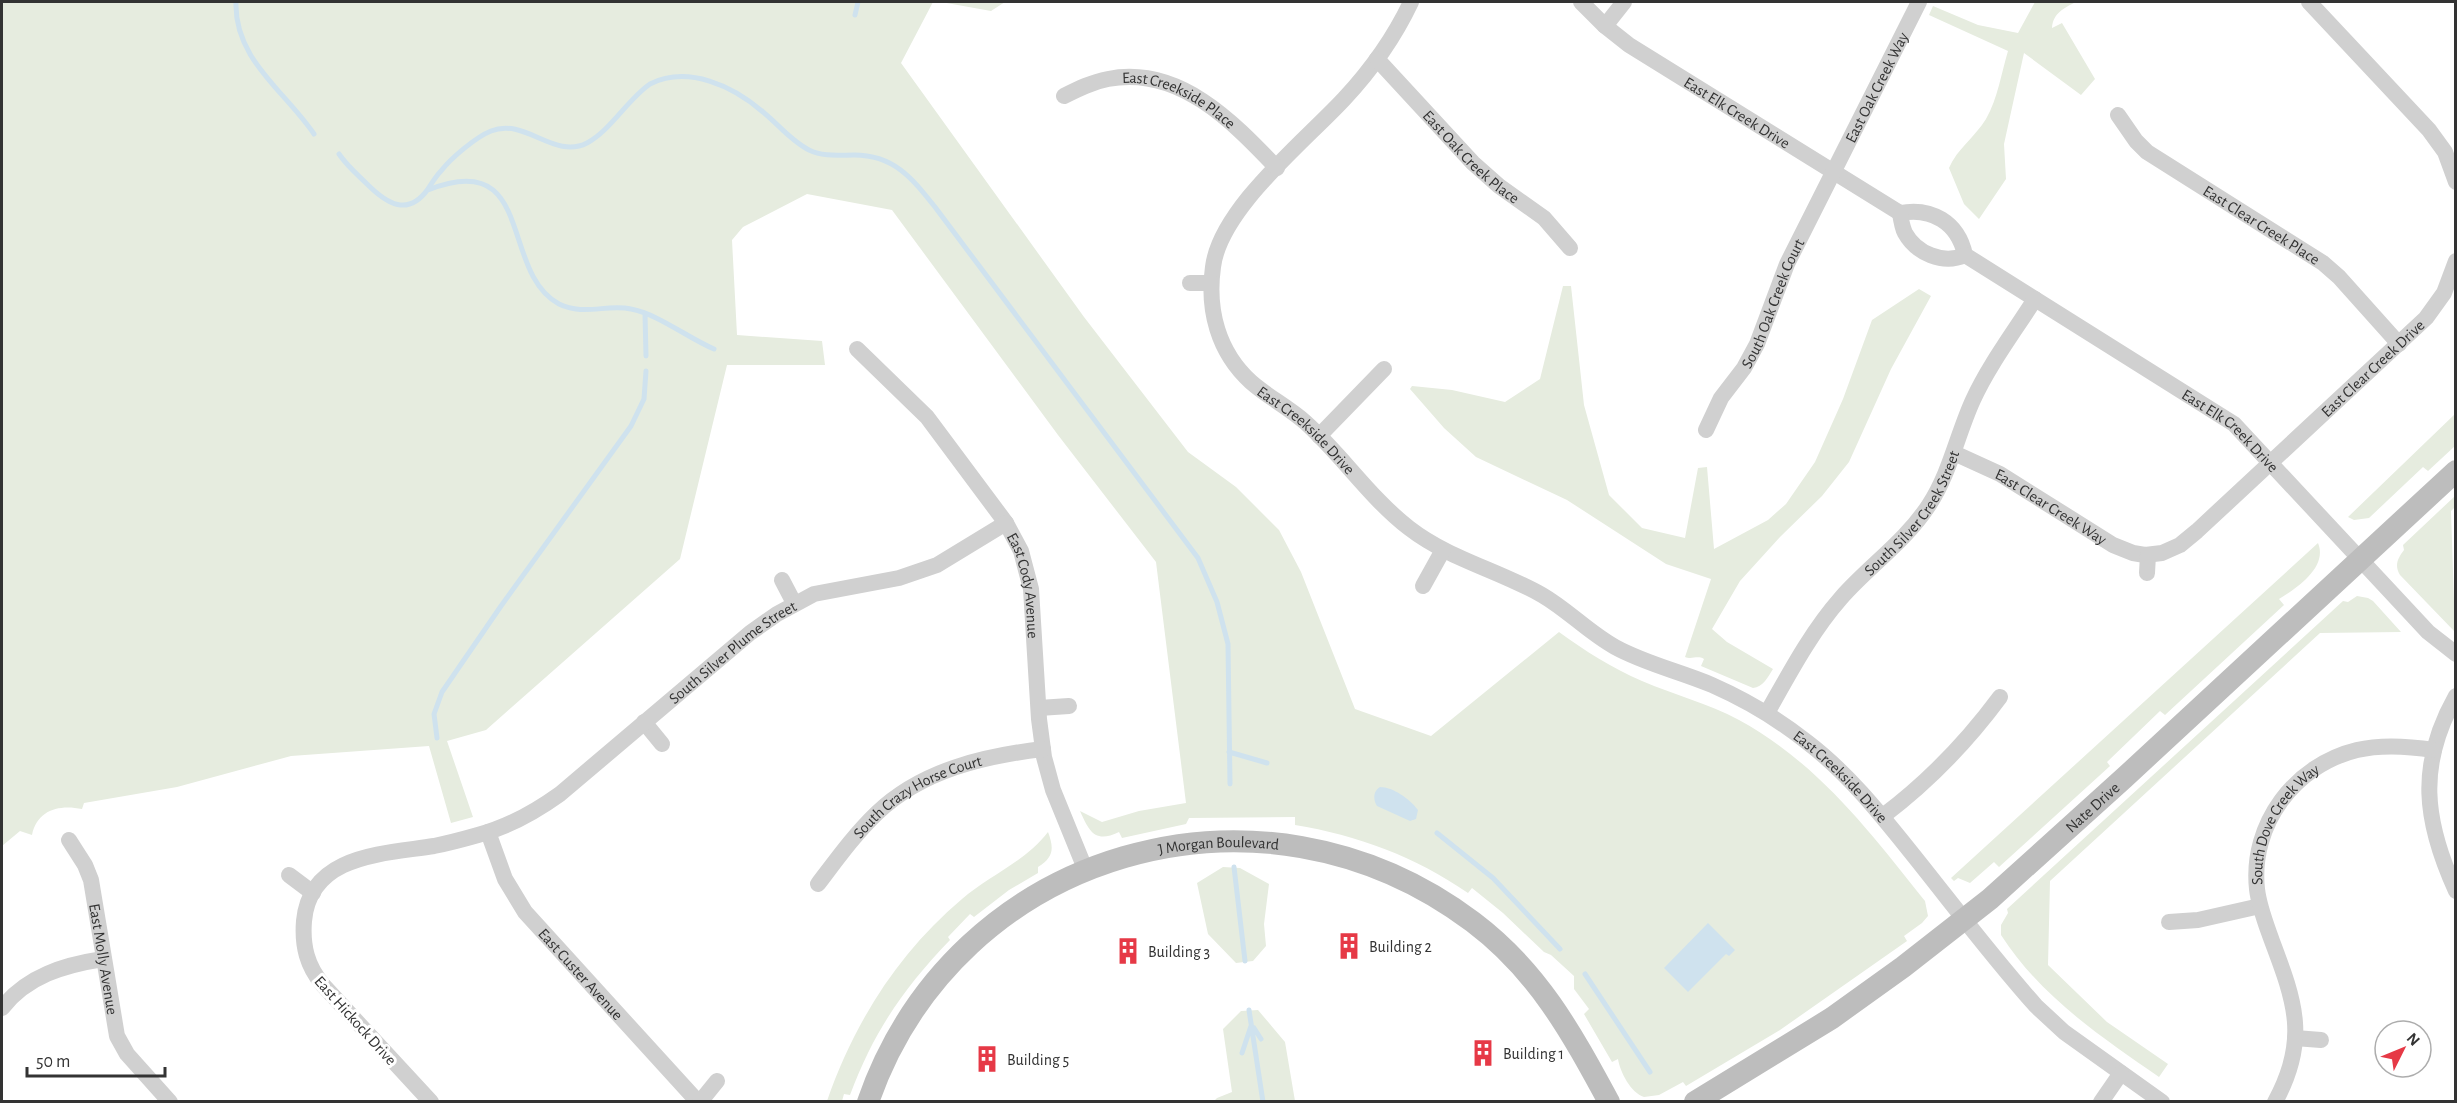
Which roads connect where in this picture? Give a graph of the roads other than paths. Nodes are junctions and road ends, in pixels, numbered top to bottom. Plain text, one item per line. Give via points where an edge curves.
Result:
1 (1411, 2) edge
2 (1581, 2) edge
3 (1624, 2) edge
4 (1919, 2) edge
5 (2309, 2) edge
6 (1605, 26) junction
7 (1377, 59) junction
8 (1064, 96) dead end
9 (2118, 115) dead end
10 (1277, 168) junction
11 (1832, 172) junction
12 (2456, 182) edge
13 (1900, 213) junction
14 (1570, 248) dead end
15 (1965, 255) junction
16 (2456, 261) edge
17 (1190, 283) dead end
18 (1211, 283) junction
19 (2035, 299) junction
20 (2399, 344) junction
21 (857, 349) dead end
22 (1384, 369) dead end
23 (1706, 430) dead end
24 (1319, 436) junction
25 (1954, 453) junction
26 (2272, 463) junction
27 (2456, 471) edge
28 (1006, 523) junction
29 (1443, 550) junction
30 (2148, 555) junction
31 (2360, 559) junction
32 (2147, 573) dead end
33 (782, 580) dead end
34 (1423, 586) dead end
35 (795, 603) junction
36 (2456, 654) edge
37 (2456, 696) edge
38 (2000, 698) dead end
39 (1069, 706) dead end
40 (1039, 708) junction
41 (1767, 713) junction
42 (644, 722) junction
43 (662, 744) dead end
44 (1043, 749) junction
45 (2434, 750) junction
46 (1882, 816) junction
47 (488, 832) junction
48 (69, 840) dead end
49 (1086, 871) junction
50 (289, 876) dead end
51 (818, 884) dead end
52 (2456, 891) edge
53 (313, 893) junction
54 (2260, 906) junction
55 (1965, 919) junction
56 (2169, 922) dead end
57 (103, 959) junction
58 (2, 1008) edge
59 (2295, 1038) junction
60 (2321, 1040) dead end
61 (2121, 1073) junction
62 (717, 1082) dead end
63 (170, 1101) edge
64 (431, 1101) edge
65 (699, 1101) edge
66 (868, 1101) edge
67 (1609, 1101) edge
68 (1695, 1101) edge
69 (2101, 1101) edge
70 (2162, 1101) edge
71 (2275, 1101) edge

1 - 7 street, East Creekside Drive
2 - 6 street, East Elk Creek Drive
3 - 6 street
4 - 11 street, East Oak Creek Way
5 - 12 street via 2429,130 2445,152
6 - 11 street, East Elk Creek Drive via 1636,50
7 - 10 street, East Creekside Drive
7 - 14 street, East Oak Creek Place via 1473,163 1544,219
8 - 10 street, East Creekside Place via 1110,78 1168,84 1213,106
9 - 20 street, East Clear Creek Place via 2147,152 2328,268
10 - 18 street, East Creekside Drive via 1230,222 1217,249
11 - 13 street, East Elk Creek Drive
11 - 23 street, South Oak Creek Court via 1780,278 1757,344 1721,398
13 - 15 street, East Elk Creek Drive via 1922,211 1944,220 1958,234
13 - 15 street via 1905,233 1924,251 1946,259
15 - 19 street, East Elk Creek Drive
16 - 20 street, East Clear Creek Drive via 2447,288 2434,309
17 - 18 street
18 - 24 street, East Creekside Drive via 1215,325 1231,358 1252,383 1289,408
19 - 25 street, South Silver Creek Street via 1979,387
19 - 26 street, East Elk Creek Drive via 2228,420
20 - 26 street, East Clear Creek Drive
21 - 28 street, East Cody Avenue via 927,417
22 - 24 street
24 - 29 street, East Creekside Drive via 1386,508
25 - 30 street, East Clear Creek Way via 2000,474 2113,545
25 - 41 street, South Silver Creek Street via 1920,518 1834,606
26 - 30 street via 2187,540 2162,553
26 - 31 street, East Elk Creek Drive
27 - 31 street, Nate Drive
28 - 35 street, South Silver Plume Street via 931,567 882,582 822,591
28 - 40 street, East Cody Avenue via 1022,550 1029,574
29 - 34 street
29 - 41 street, East Creekside Drive via 1541,595 1622,651 1709,684
30 - 32 street
31 - 36 street, East Elk Creek Drive via 2428,632
31 - 55 street, Nate Drive via 2037,858
33 - 35 street
35 - 42 street, South Silver Plume Street via 750,633
37 - 45 street
38 - 46 street via 1939,769
39 - 40 street
40 - 44 street, East Cody Avenue
41 - 46 street, East Creekside Drive via 1822,753
42 - 43 street
42 - 47 street, South Silver Plume Street via 541,808
44 - 49 street, East Cody Avenue via 1053,790
44 - 51 street, South Crazy Horse Court via 980,758 916,785 868,822
45 - 52 street via 2429,790 2431,821 2439,854
45 - 54 street, South Dove Creek Way via 2388,746 2358,749 2324,762 2302,777 2279,803 2262,841 2256,880
46 - 55 street, East Creekside Drive
47 - 53 street, East Hickock Drive via 449,843 355,859 333,872
47 - 65 street, East Custer Avenue via 520,907
48 - 57 street, East Molly Avenue via 89,874
49 - 66 street, J Morgan Boulevard via 1014,910 953,963 904,1026
49 - 67 street, J Morgan Boulevard via 1167,846 1238,840 1313,848 1388,872 1460,913 1519,963 1557,1011
50 - 53 street
53 - 64 street, East Hickock Drive via 305,914 303,936 315,975
54 - 56 street via 2198,920
54 - 59 street, South Dove Creek Way via 2292,998
55 - 61 street, East Creekside Drive via 2042,1012
55 - 68 street, Nate Drive via 1837,1015
57 - 58 street via 56,969 24,987
57 - 63 street, East Molly Avenue via 118,1041
59 - 60 street
59 - 71 street, South Dove Creek Way via 2291,1064
61 - 69 street
61 - 70 street, East Creekside Drive
62 - 65 street, East Custer Avenue

